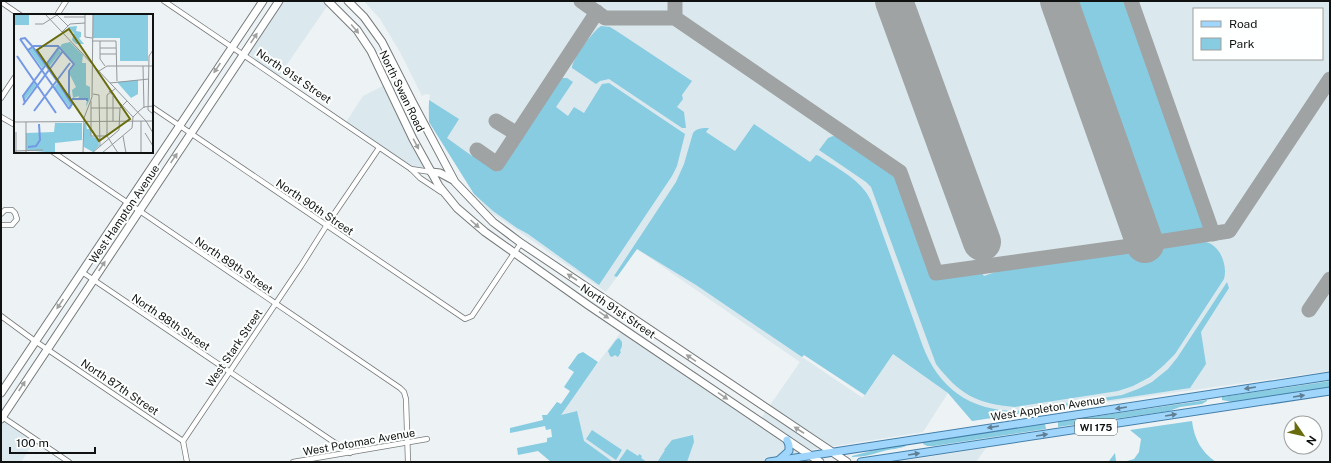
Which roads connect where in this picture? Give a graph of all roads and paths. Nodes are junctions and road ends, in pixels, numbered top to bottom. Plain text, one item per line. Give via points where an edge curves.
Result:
1 (66, 1) edge
2 (164, 1) edge
3 (263, 1) edge
4 (279, 1) edge
5 (328, 1) edge
6 (348, 1) edge
7 (1, 2) edge
8 (19, 14) edge
9 (58, 14) edge
10 (231, 47) junction
11 (242, 55) junction
12 (14, 78) edge
13 (1, 98) edge
14 (153, 108) edge
15 (1, 117) edge
16 (14, 124) edge
17 (179, 126) junction
18 (190, 134) junction
19 (380, 148) junction
20 (54, 153) edge
21 (411, 169) junction
22 (431, 172) junction
23 (455, 182) junction
24 (448, 196) junction
25 (127, 203) junction
26 (139, 211) junction
27 (1, 214) edge
28 (1, 225) edge
29 (326, 226) junction
30 (521, 243) junction
31 (514, 253) junction
32 (82, 272) junction
33 (93, 280) junction
34 (275, 304) junction
35 (1, 316) edge
36 (35, 341) junction
37 (47, 349) junction
38 (229, 372) junction
39 (1330, 376) edge
40 (1330, 391) edge
41 (1, 393) edge
42 (1, 417) edge
43 (427, 439) dead end
44 (787, 440) junction
45 (183, 441) junction
46 (407, 443) junction
47 (832, 452) junction
48 (350, 453) junction
49 (809, 455) junction
50 (777, 461) junction
51 (873, 461) edge
52 (69, 462) edge
53 (186, 462) edge
54 (293, 462) edge
55 (408, 462) edge
56 (769, 462) edge
57 (820, 462) edge
58 (847, 462) edge
59 (862, 462) edge

1 - 9 street
2 - 10 street, North 91st Street
3 - 10 main road, West Hampton Avenue
11 -> 4 main road, West Hampton Avenue
5 -> 22 main road, North Swan Road via 357,30 371,51
6 - 23 main road, North Swan Road via 364,17 382,42
7 - 8 street
10 - 11 street, North 91st Street
10 -> 17 main road, West Hampton Avenue
11 - 18 main road, West Hampton Avenue
11 - 19 street, North 91st Street
12 - 13 street
14 - 17 street, North 90th Street
15 - 16 street
17 - 18 street, North 90th Street
17 - 25 main road, West Hampton Avenue
26 -> 18 main road, West Hampton Avenue
18 - 29 street, North 90th Street
19 - 21 street, North 91st Street
19 - 29 street, West Stark Street
20 - 25 street, North 89th Street
21 - 22 street, North 91st Street
21 - 24 street, North 91st Street
22 - 23 main road via 440,173
22 - 24 main road, North Swan Road
23 - 30 main road, North 91st Street via 493,222
24 -> 31 main road, North 91st Street via 457,208
25 - 26 street, North 89th Street
25 - 32 main road, West Hampton Avenue
33 -> 26 main road, West Hampton Avenue
26 - 34 street, North 89th Street
27 - 28 street via 5,210 12,210 17,219 12,225
29 - 31 street, North 90th Street via 465,319 472,316
29 - 34 street, West Stark Street
30 - 31 street
47 -> 30 main road, North 91st Street
31 -> 44 main road, North 91st Street
32 - 33 street, North 88th Street
32 -> 36 main road, West Hampton Avenue
33 - 37 main road, West Hampton Avenue
33 - 38 street, North 88th Street
34 - 38 street, West Stark Street
34 - 46 street, North 89th Street via 404,392
35 - 36 street, North 87th Street
36 - 37 street, North 87th Street
36 - 41 main road, West Hampton Avenue
42 -> 37 main road, West Hampton Avenue
37 - 45 street, North 87th Street
38 - 45 street, West Stark Street
38 - 48 street, North 88th Street
39 -> 47 main road, West Appleton Avenue / WI 175
51 -> 40 main road, WI 175
42 - 52 street
43 - 46 street, West Potomac Avenue
44 - 49 main road, North 91st Street
44 - 50 main road via 789,451
45 - 53 street
46 - 48 street, West Potomac Avenue
46 - 55 street
47 - 49 main road, West Appleton Avenue / WI 175
47 - 58 main road, North 91st Street
48 - 54 street, West Potomac Avenue
49 - 50 main road, West Appleton Avenue / WI 175
49 - 57 main road, North 91st Street
50 - 56 main road, West Appleton Avenue / WI 175
51 - 59 main road, WI 175

